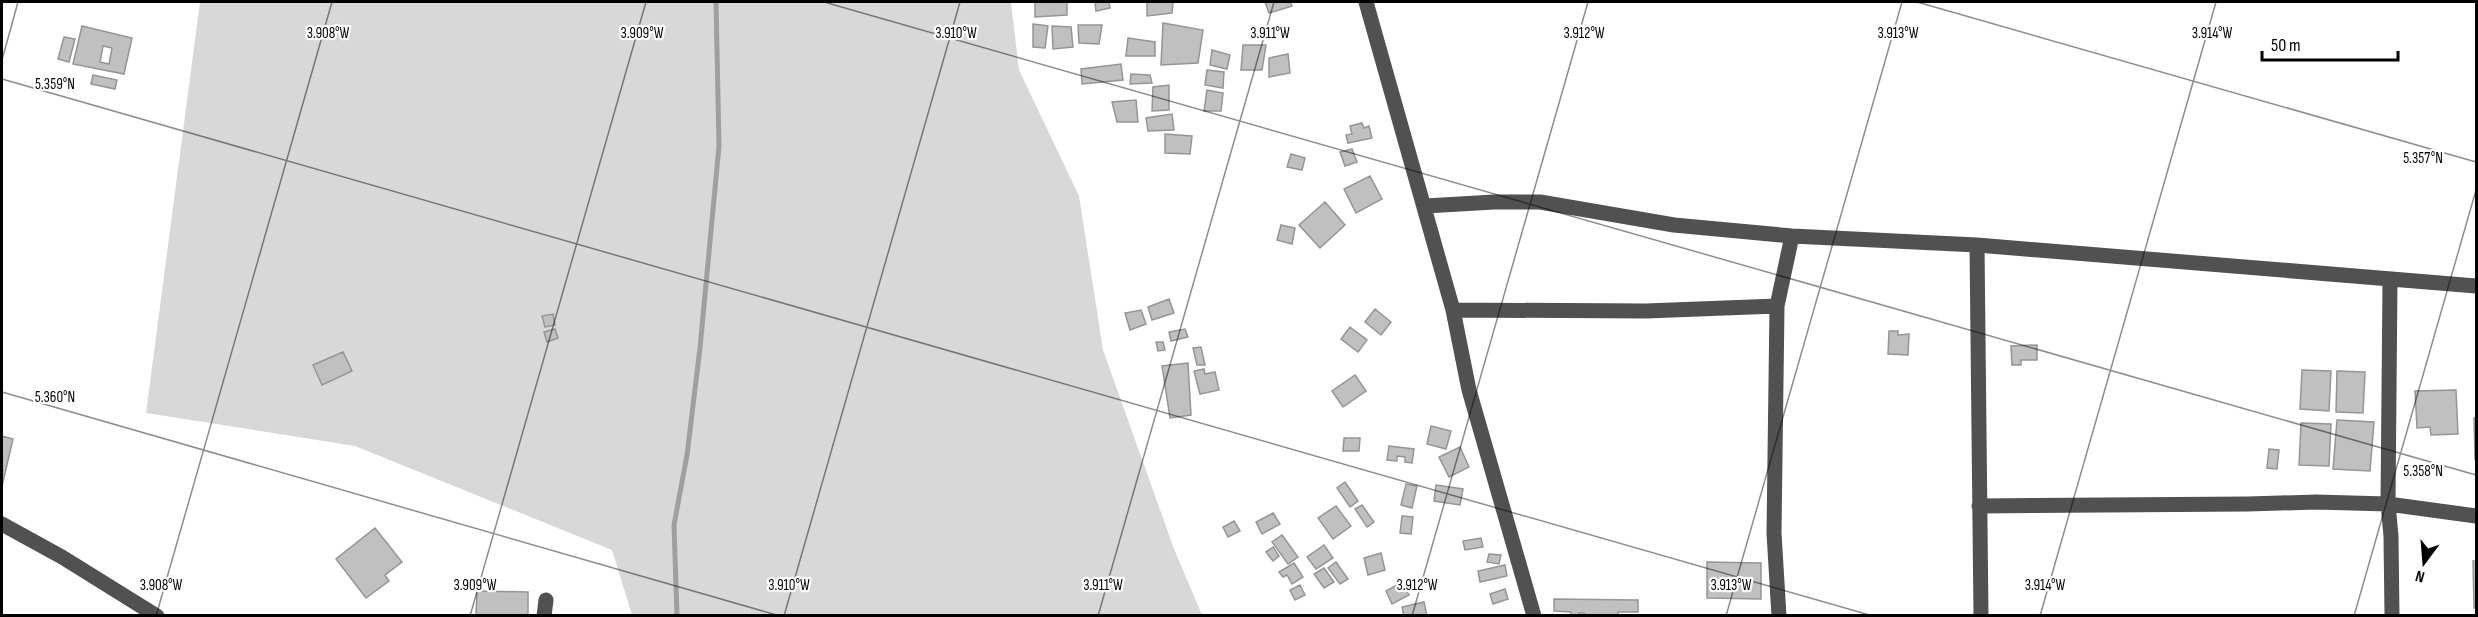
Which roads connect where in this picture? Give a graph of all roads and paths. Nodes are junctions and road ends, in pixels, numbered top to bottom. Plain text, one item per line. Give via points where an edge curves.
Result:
1 (1366, 2) edge
2 (1425, 206) junction
3 (1792, 236) junction
4 (1977, 245) junction
5 (2390, 280) junction
6 (2476, 286) edge
7 (1778, 306) junction
8 (1453, 310) junction
9 (2388, 504) junction
10 (1979, 506) junction
11 (2476, 516) edge
12 (2, 524) edge
13 (546, 600) dead end
14 (157, 615) edge
15 (544, 615) edge
16 (1534, 615) edge
17 (1779, 615) edge
18 (1982, 615) edge
19 (2392, 615) edge

1 - 2 street
2 - 3 street via 1540,202 1674,225
2 - 8 street
3 - 4 street
3 - 7 street
4 - 5 street
4 - 10 street
5 - 6 street
5 - 9 street
7 - 8 street via 1646,311
7 - 17 street via 1774,533
8 - 16 street via 1469,390
9 - 10 street
9 - 11 street
9 - 19 street
10 - 18 street
12 - 14 street
13 - 15 street

